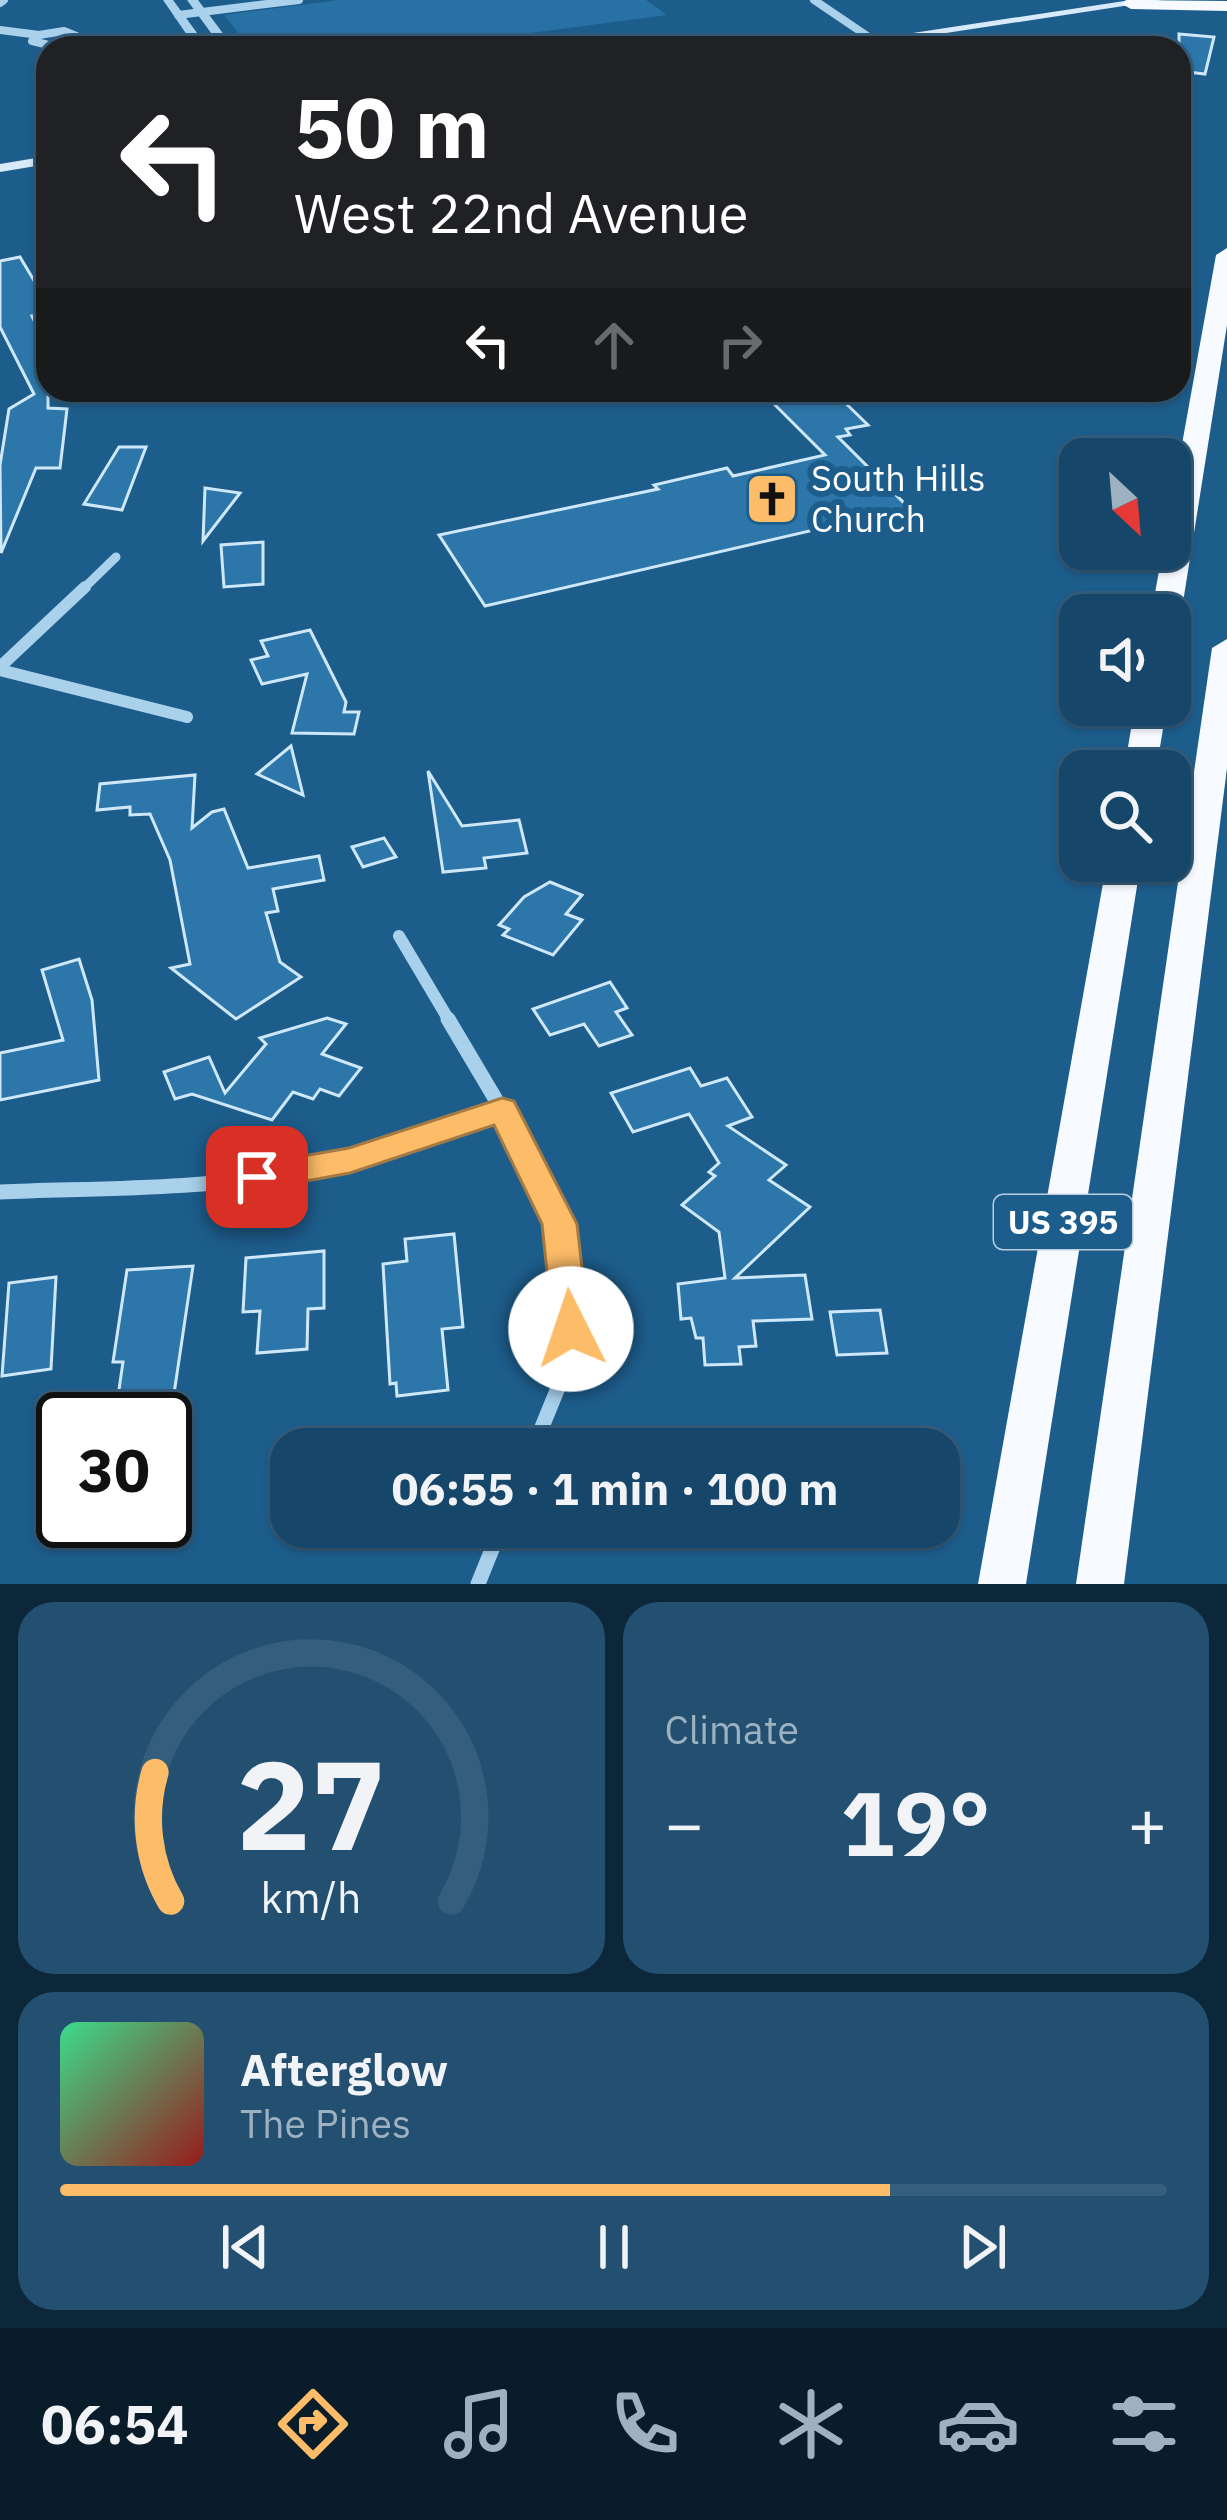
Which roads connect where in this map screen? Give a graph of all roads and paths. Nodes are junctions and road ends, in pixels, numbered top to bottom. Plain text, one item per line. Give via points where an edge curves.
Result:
1 (168, 0) edge
2 (192, 0) edge
3 (299, 0) edge
4 (814, 0) edge
5 (1156, 0) edge
6 (1131, 4) junction
7 (1227, 6) edge
8 (201, 12) junction
9 (178, 15) junction
10 (0, 30) edge
11 (39, 35) joint
12 (75, 36) edge
13 (193, 36) edge
14 (220, 36) edge
15 (867, 36) edge
16 (929, 36) edge
17 (36, 162) edge
18 (0, 168) edge
19 (1227, 255) edge
20 (116, 557) dead end
21 (1170, 594) edge
22 (1227, 648) edge
23 (0, 668) edge
24 (187, 717) dead end
25 (1120, 882) edge
26 (399, 936) dead end
27 (502, 1110) junction
28 (0, 1192) edge
29 (542, 1428) edge
30 (493, 1548) edge
31 (478, 1584) edge
32 (1002, 1584) edge
33 (1100, 1584) edge

1 - 9 street
2 - 8 street
3 - 8 street
4 - 15 street
5 - 6 main road
6 - 7 highway
6 - 16 main road
8 - 9 street
8 - 14 street
9 - 13 street
10 - 11 street
11 - 12 street
17 - 18 main road
19 - 21 highway
20 - 23 street
22 - 33 highway, US 395
23 - 24 street
25 - 32 highway, US 395
26 - 27 street
27 - 28 street via 296,1172
27 - 29 street via 560,1224 567,1270 571,1329
30 - 31 street

